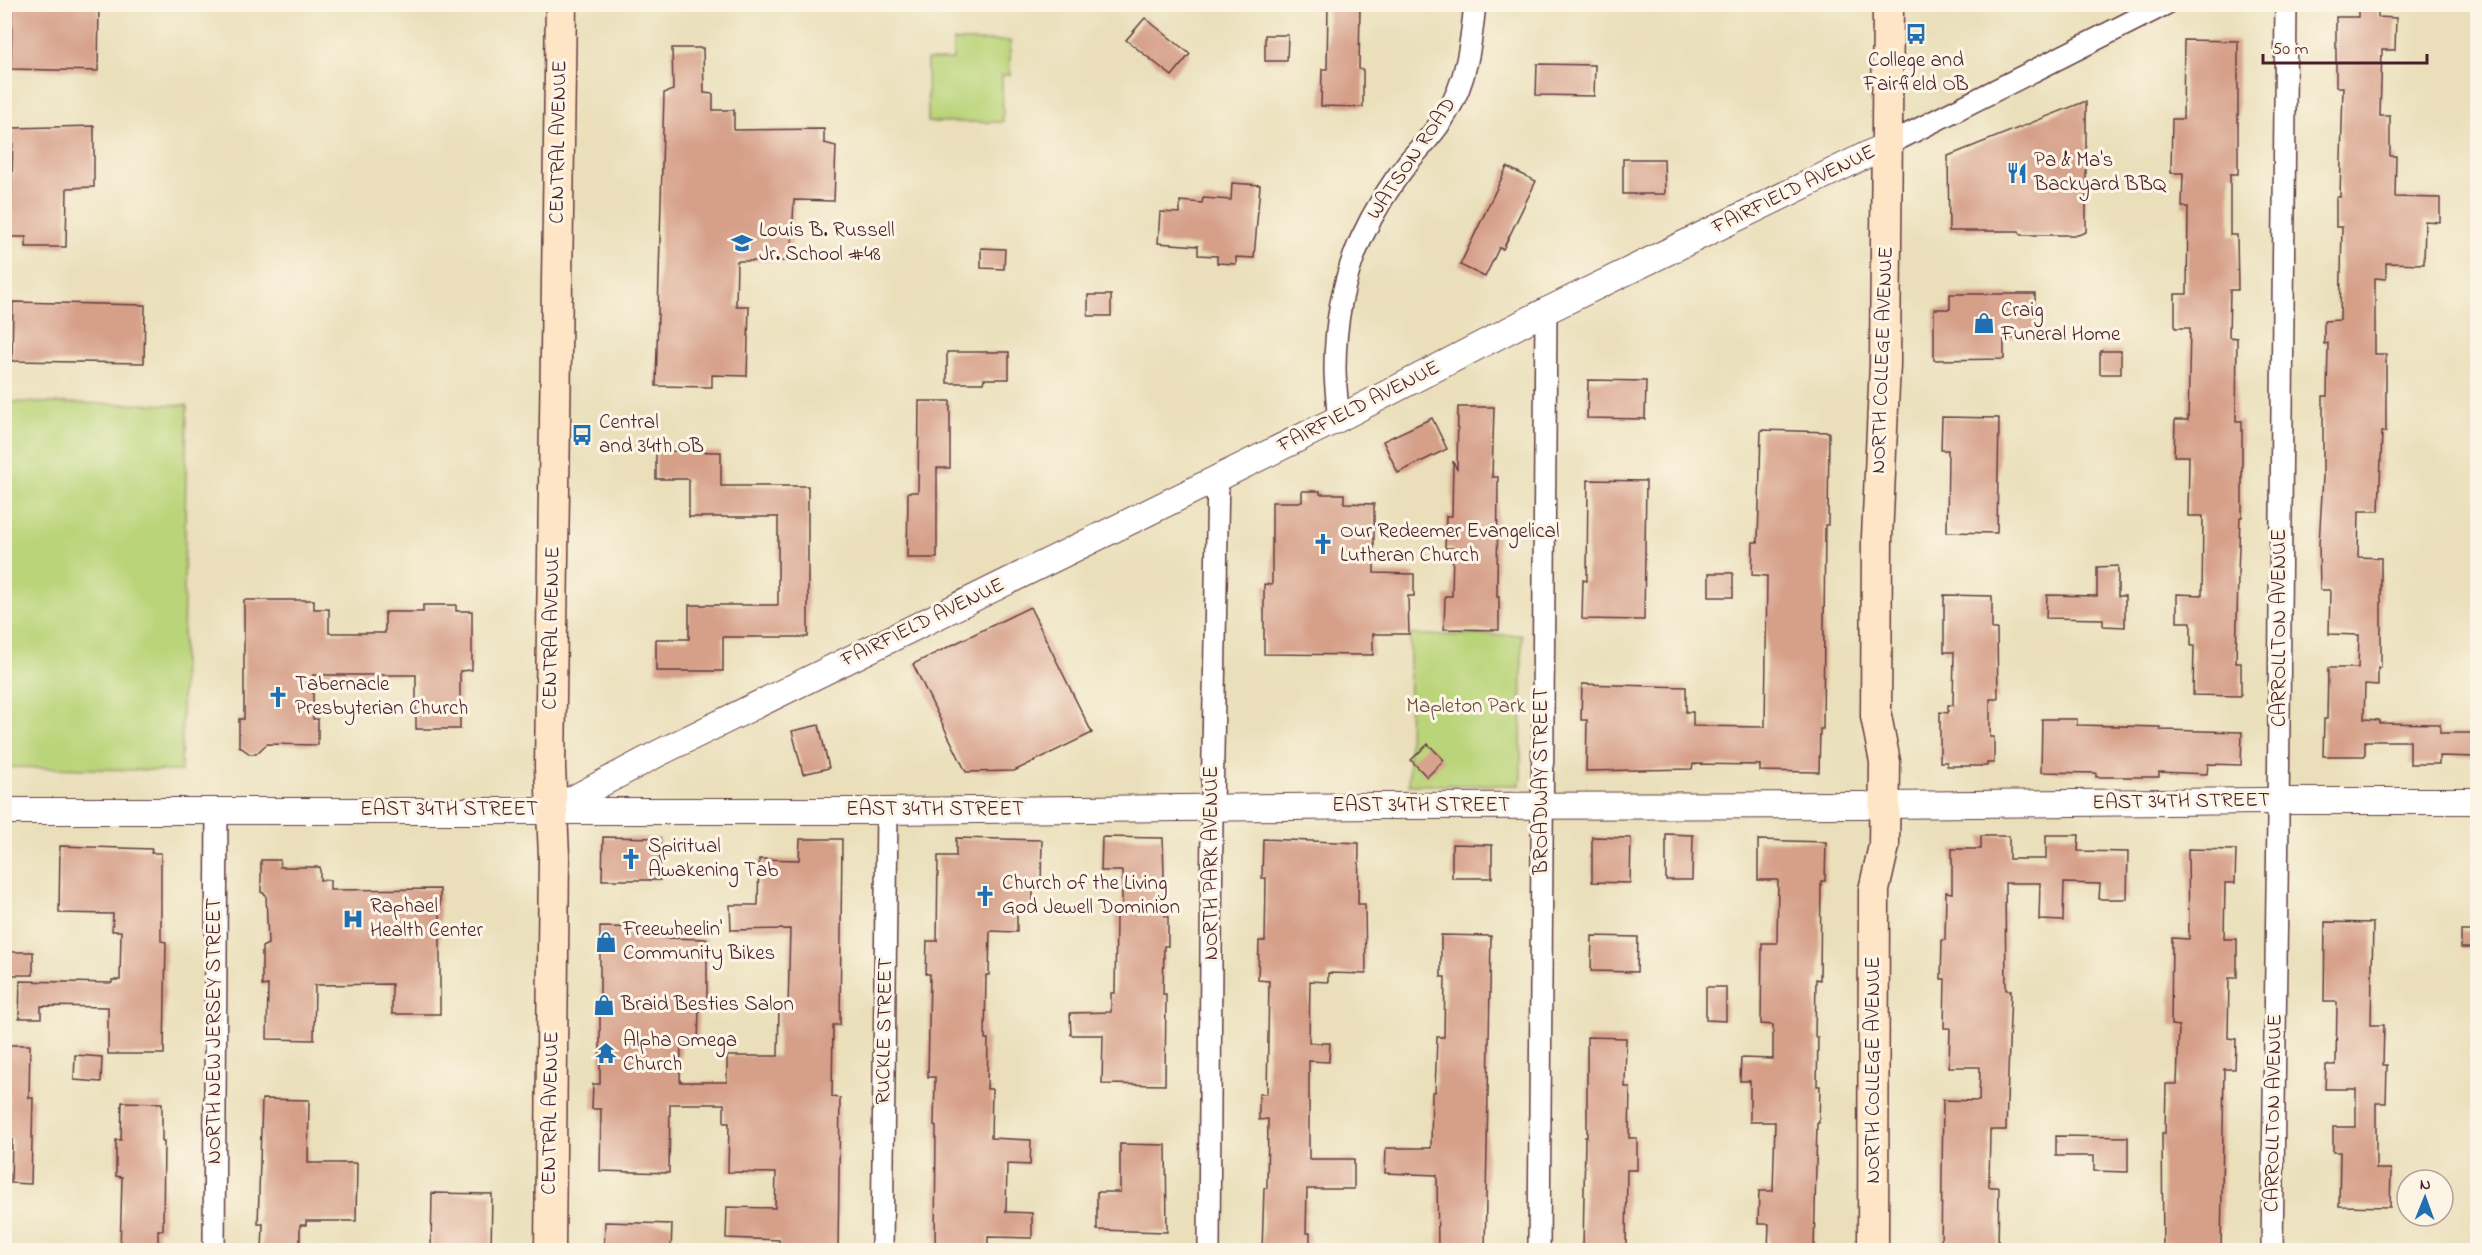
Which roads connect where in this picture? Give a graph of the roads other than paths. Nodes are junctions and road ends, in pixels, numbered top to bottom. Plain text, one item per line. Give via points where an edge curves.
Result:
1 (561, 4) edge
2 (1475, 4) edge
3 (1888, 4) edge
4 (2166, 4) edge
5 (2286, 4) edge
6 (1887, 145) junction
7 (1546, 311) junction
8 (1338, 419) junction
9 (1218, 477) junction
10 (2278, 801) junction
11 (2478, 801) edge
12 (1542, 805) junction
13 (1875, 805) junction
14 (1212, 808) junction
15 (552, 810) junction
16 (4, 811) edge
17 (217, 811) junction
18 (887, 811) junction
19 (214, 1251) edge
20 (550, 1251) edge
21 (882, 1251) edge
22 (1209, 1251) edge
23 (1539, 1251) edge
24 (1873, 1251) edge
25 (2272, 1251) edge

1 - 15 main road, CENTRAL AVENUE
2 - 8 street, WATSON ROAD via 1467,64 1457,94 1436,131 1385,194 1350,268 1336,347
3 - 6 main road, NORTH COLLEGE AVENUE
4 - 6 street, FAIRFIELD AVENUE
5 - 10 street, CARROLLTON AVENUE
6 - 7 street, FAIRFIELD AVENUE
6 - 13 main road, NORTH COLLEGE AVENUE via 1876,716 1885,762
7 - 8 street, FAIRFIELD AVENUE
7 - 12 street, BROADWAY STREET
8 - 9 street, FAIRFIELD AVENUE
9 - 14 street, NORTH PARK AVENUE
9 - 15 street, FAIRFIELD AVENUE
10 - 11 street, EAST 34TH STREET
10 - 13 street, EAST 34TH STREET
10 - 25 street, CARROLLTON AVENUE
12 - 13 street, EAST 34TH STREET
12 - 14 street, EAST 34TH STREET
12 - 23 street, BROADWAY STREET
13 - 24 main road, NORTH COLLEGE AVENUE via 1884,846 1874,890
14 - 18 street, EAST 34TH STREET
14 - 22 street, NORTH PARK AVENUE
15 - 17 street, EAST 34TH STREET
15 - 18 street, EAST 34TH STREET
15 - 20 main road, CENTRAL AVENUE
16 - 17 street, EAST 34TH STREET
17 - 19 street, NORTH NEW JERSEY STREET
18 - 21 street, RUCKLE STREET

